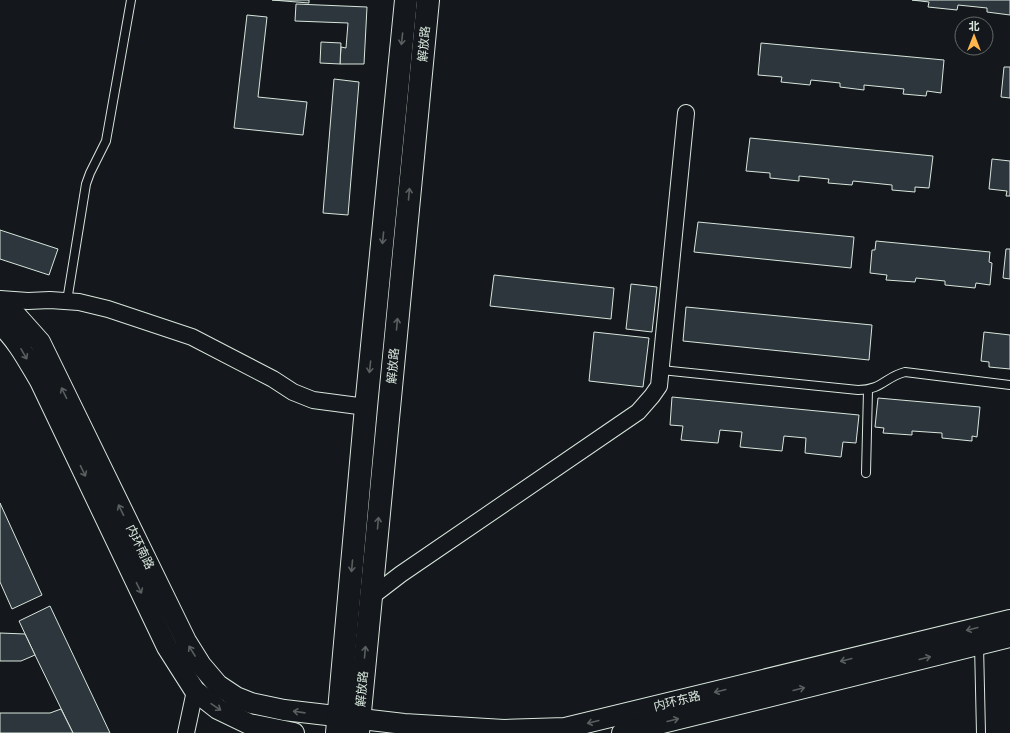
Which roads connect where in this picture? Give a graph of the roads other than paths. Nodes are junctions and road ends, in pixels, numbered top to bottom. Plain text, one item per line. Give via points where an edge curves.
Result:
1 (131, 0) edge
2 (406, 0) edge
3 (428, 0) edge
4 (686, 113) dead end
5 (0, 301) edge
6 (67, 301) junction
7 (0, 324) edge
8 (661, 370) junction
9 (1010, 385) edge
10 (868, 390) junction
11 (366, 407) junction
12 (866, 473) dead end
13 (370, 598) junction
14 (1010, 620) edge
15 (1010, 637) edge
16 (979, 645) junction
17 (195, 691) junction
18 (348, 726) edge
19 (651, 730) edge
20 (186, 733) edge
21 (294, 733) edge
22 (622, 733) edge
23 (981, 733) edge

1 - 6 lane via 106,141 86,184
2 -> 11 main road, 解放路
13 -> 3 main road, 解放路
4 - 8 street
5 - 6 street
18 -> 5 street, 内环南路 via 236,698 218,685 201,665 186,641 40,342
6 - 11 street via 108,309 192,337 293,392 313,400
7 -> 17 street, 内环南路 via 20,347 40,381 167,647
8 - 10 lane
8 - 13 street via 659,386 638,412 401,574
9 - 10 lane via 905,372 895,374 879,386
10 - 12 lane
11 -> 18 main road, 解放路
18 -> 13 main road, 解放路
14 -> 18 street, 内环东路 via 566,728 504,730 404,724
15 - 16 street, 内环东路
19 -> 16 street, 内环东路
16 - 23 lane
17 - 20 street
17 -> 21 street, 内环南路 via 218,709 244,722
19 - 22 street, 内环东路

